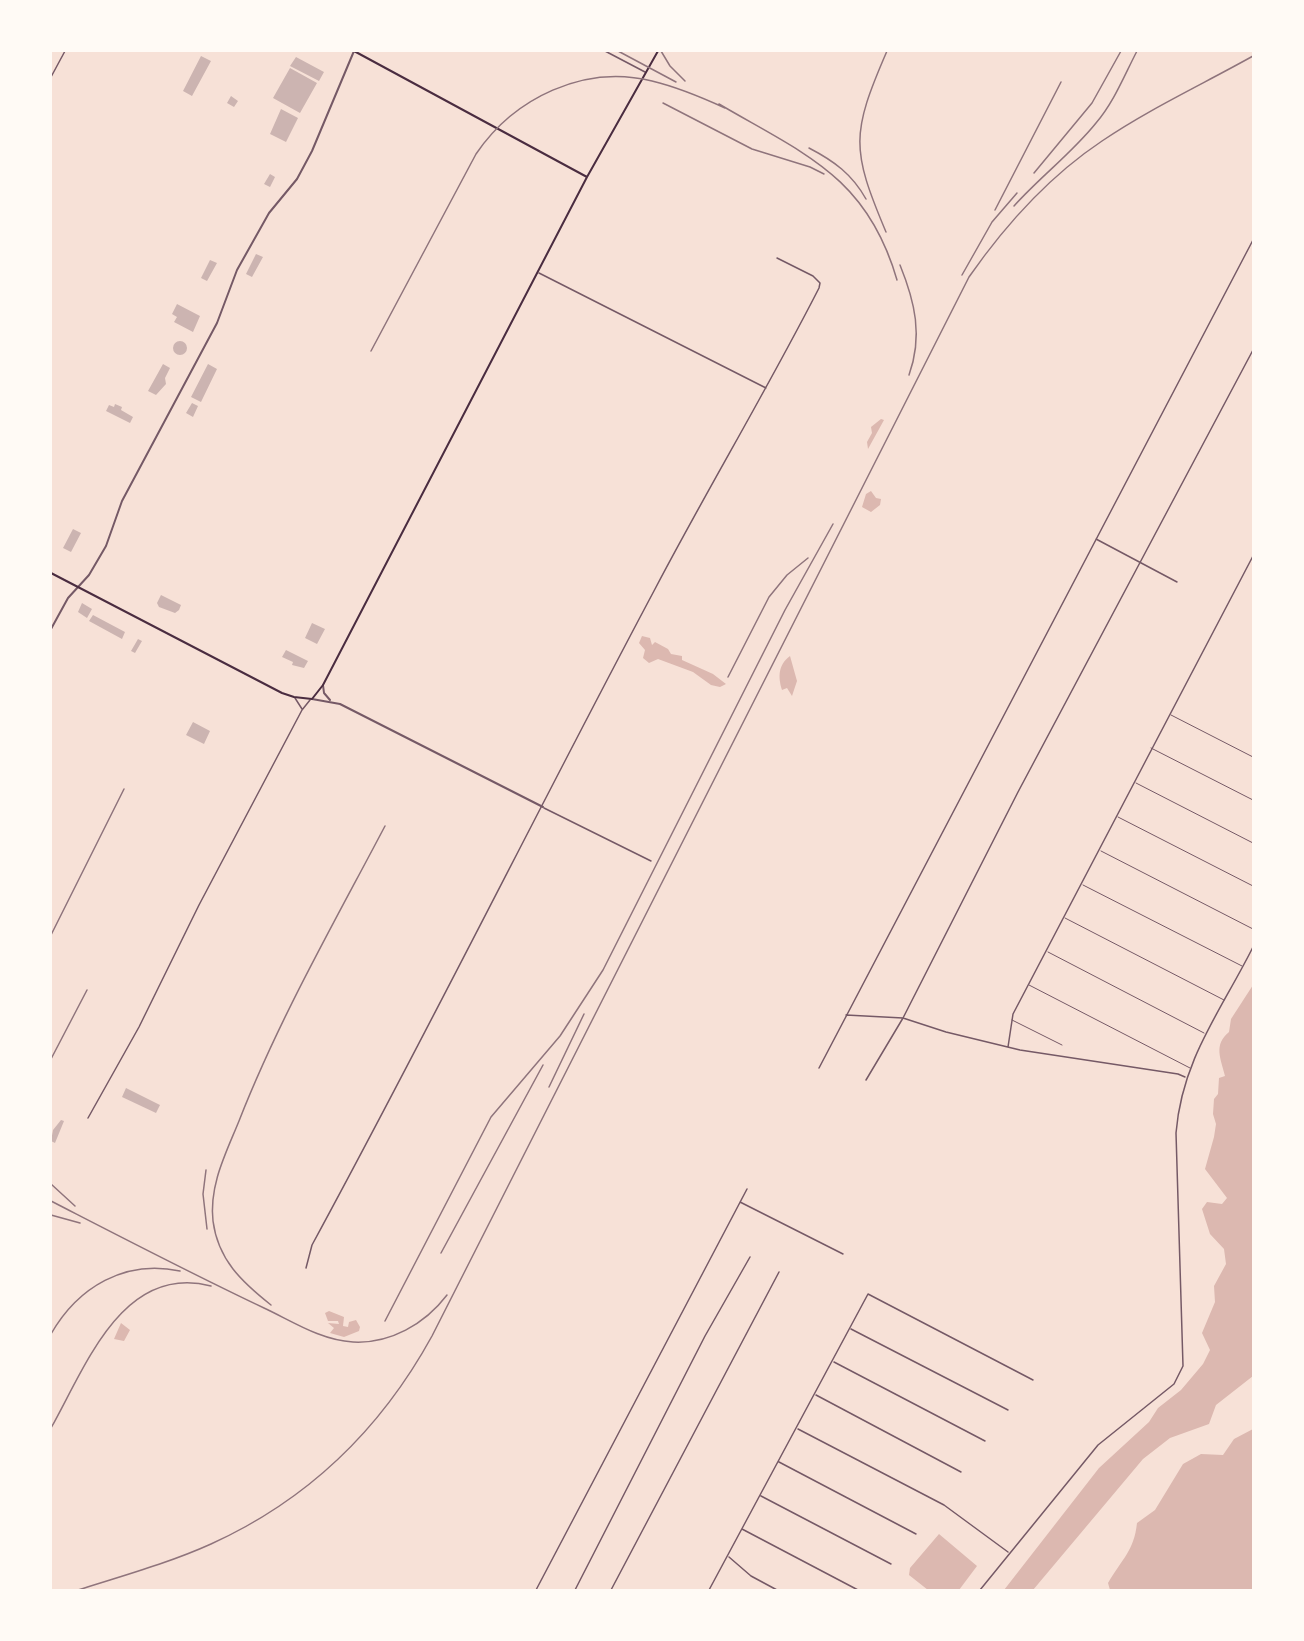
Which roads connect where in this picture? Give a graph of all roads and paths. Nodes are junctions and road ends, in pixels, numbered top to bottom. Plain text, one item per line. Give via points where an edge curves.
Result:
1 (65, 51) edge
2 (354, 51) edge
3 (605, 51) edge
4 (658, 51) edge
5 (646, 72) junction
6 (51, 77) edge
7 (587, 177) junction
8 (1253, 240) edge
9 (777, 258) dead end
10 (539, 273) junction
11 (1253, 350) edge
12 (767, 388) junction
13 (1096, 539) junction
14 (1253, 556) edge
15 (1140, 563) junction
16 (51, 573) edge
17 (1177, 582) dead end
18 (77, 587) junction
19 (51, 629) edge
20 (323, 685) junction
21 (294, 698) junction
22 (312, 699) junction
23 (333, 701) junction
24 (302, 710) junction
25 (1169, 714) junction
26 (1151, 748) junction
27 (1253, 757) edge
28 (1134, 782) junction
29 (1253, 800) edge
30 (543, 807) junction
31 (1117, 816) junction
32 (1253, 843) edge
33 (1100, 850) junction
34 (651, 861) dead end
35 (1081, 884) junction
36 (1253, 886) edge
37 (1063, 917) junction
38 (1253, 929) edge
39 (1253, 946) edge
40 (1046, 951) junction
41 (1242, 967) junction
42 (1028, 984) junction
43 (1224, 1000) junction
44 (845, 1015) junction
45 (903, 1018) junction
46 (1012, 1020) junction
47 (1206, 1034) junction
48 (1062, 1044) dead end
49 (1008, 1047) junction
50 (819, 1068) dead end
51 (1190, 1068) junction
52 (1185, 1078) junction
53 (866, 1080) dead end
54 (88, 1118) dead end
55 (747, 1189) dead end
56 (739, 1201) junction
57 (843, 1254) dead end
58 (750, 1257) dead end
59 (306, 1268) dead end
60 (779, 1272) dead end
61 (850, 1328) junction
62 (833, 1362) junction
63 (1033, 1380) dead end
64 (815, 1395) junction
65 (1008, 1410) dead end
66 (797, 1429) junction
67 (985, 1441) dead end
68 (779, 1462) junction
69 (961, 1472) dead end
70 (761, 1496) junction
71 (742, 1529) junction
72 (916, 1534) dead end
73 (1009, 1553) junction
74 (728, 1556) junction
75 (891, 1564) dead end
76 (536, 1590) edge
77 (575, 1590) edge
78 (611, 1590) edge
79 (709, 1590) edge
80 (777, 1590) edge
81 (858, 1590) edge
82 (980, 1590) edge

1 - 6 street
2 - 7 main road
2 - 18 street via 312,151 245,256 217,323 125,494 106,544
3 - 5 street
4 - 5 main road
5 - 7 main road
7 - 10 main road
8 - 13 street
9 - 12 street via 819,282
10 - 12 street
10 - 20 main road
11 - 15 street
12 - 30 street via 655,588
13 - 15 street
13 - 44 street
14 - 25 street
15 - 17 street
15 - 45 street
16 - 18 main road
18 - 19 street
18 - 21 main road
20 - 22 main road
20 - 23 street via 324,693
21 - 22 main road
21 - 24 street
22 - 23 street
22 - 24 street
23 - 30 street
24 - 54 street
25 - 26 street
25 - 27 lane
26 - 28 street
26 - 29 lane
28 - 31 street
28 - 32 lane
30 - 34 street
30 - 59 street via 312,1245
31 - 33 street
31 - 36 lane
33 - 35 street
33 - 38 lane
35 - 37 street
35 - 41 lane
37 - 40 street
37 - 43 lane
39 - 41 street
40 - 42 street
40 - 47 lane
41 - 43 street
42 - 46 street
42 - 51 lane
43 - 47 street
44 - 45 street
44 - 50 street
45 - 49 street
45 - 53 street
46 - 48 lane
46 - 49 street
47 - 51 street
49 - 52 street
51 - 52 street
52 - 73 street via 1176,1133 1183,1366 1180,1376 1098,1445
55 - 56 street
56 - 57 street
56 - 76 street
58 - 77 street via 705,1336
60 - 78 street
61 - 62 street
61 - 63 street via 868,1294
61 - 65 street
62 - 64 street
62 - 67 street
64 - 66 street
64 - 69 street
66 - 68 street
66 - 73 street via 944,1505
68 - 70 street
68 - 72 street
70 - 71 street
70 - 75 street
71 - 74 street
71 - 81 street
73 - 82 street
74 - 79 street
74 - 80 street via 751,1576

